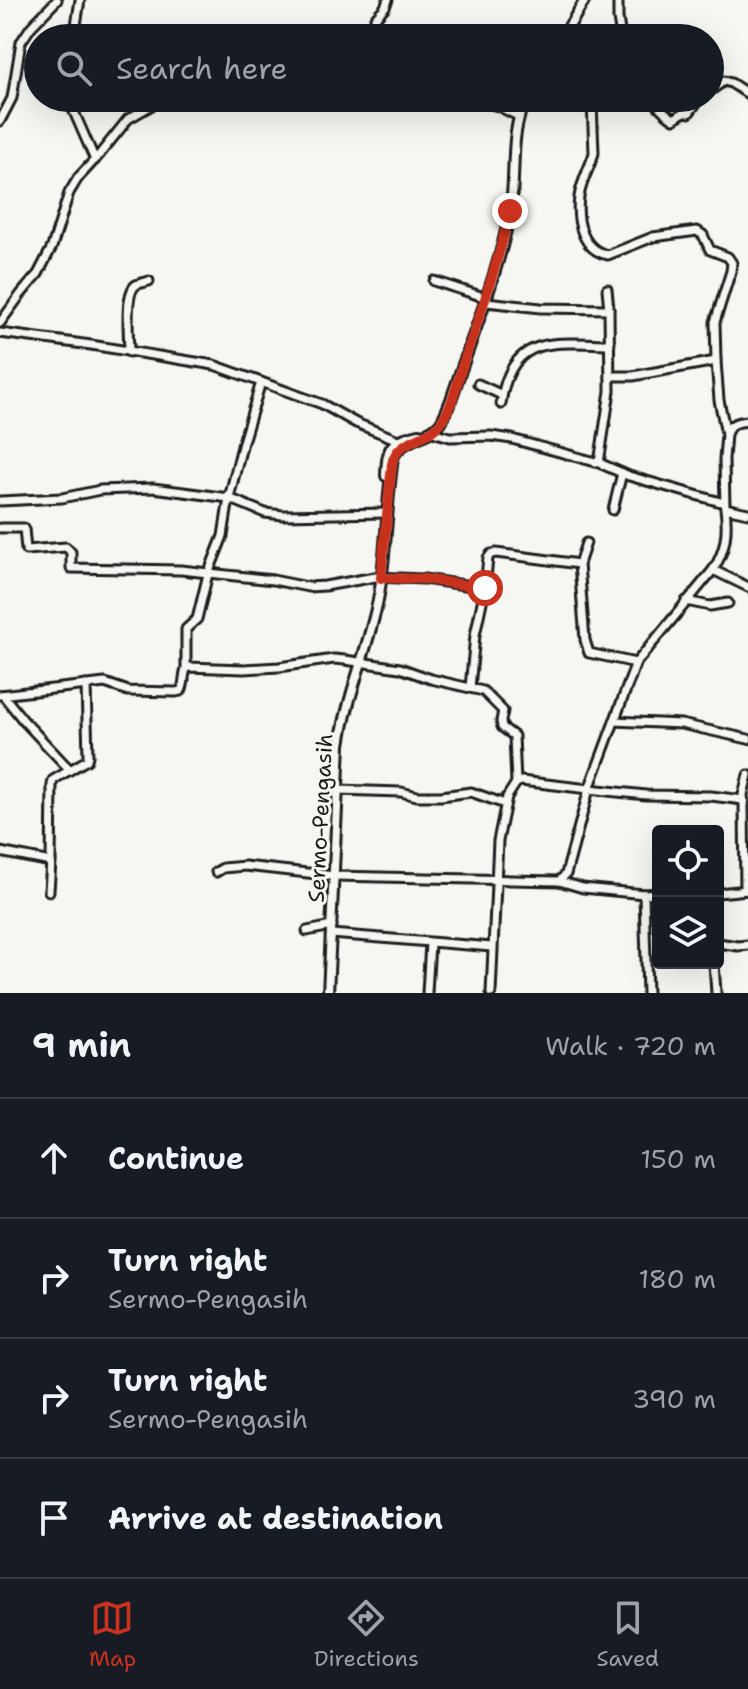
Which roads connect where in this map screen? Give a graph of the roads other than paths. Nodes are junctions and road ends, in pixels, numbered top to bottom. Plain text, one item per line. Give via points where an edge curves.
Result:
1 (57, 0) edge
2 (80, 0) edge
3 (388, 0) edge
4 (585, 0) edge
5 (618, 0) edge
6 (34, 24) edge
7 (76, 24) edge
8 (378, 24) edge
9 (570, 24) edge
10 (619, 24) edge
11 (24, 38) edge
12 (724, 81) edge
13 (748, 94) edge
14 (74, 112) edge
15 (140, 112) edge
16 (510, 112) edge
17 (520, 112) edge
18 (592, 112) edge
19 (663, 112) edge
20 (684, 112) edge
21 (518, 116) junction
22 (0, 121) edge
23 (95, 160) junction
24 (149, 281) dead end
25 (434, 281) dead end
26 (607, 289) dead end
27 (486, 300) junction
28 (609, 309) junction
29 (0, 323) edge
30 (0, 333) edge
31 (610, 344) junction
32 (129, 352) junction
33 (716, 361) junction
34 (611, 376) junction
35 (261, 382) junction
36 (478, 384) dead end
37 (748, 421) edge
38 (429, 432) junction
39 (726, 434) junction
40 (398, 440) junction
41 (599, 463) junction
42 (622, 473) junction
43 (229, 498) junction
44 (0, 501) edge
45 (725, 505) junction
46 (387, 509) junction
47 (613, 510) dead end
48 (748, 513) edge
49 (0, 528) edge
50 (586, 543) dead end
51 (579, 564) junction
52 (713, 570) junction
53 (208, 574) junction
54 (381, 578) junction
55 (748, 587) edge
56 (485, 588) junction
57 (686, 601) junction
58 (728, 603) dead end
59 (362, 662) junction
60 (636, 663) junction
61 (186, 667) junction
62 (86, 685) junction
63 (470, 688) junction
64 (1, 695) edge
65 (614, 721) junction
66 (748, 739) edge
67 (70, 770) junction
68 (748, 775) edge
69 (516, 783) junction
70 (589, 789) junction
71 (338, 790) junction
72 (505, 804) junction
73 (745, 805) edge
74 (0, 852) edge
75 (51, 862) junction
76 (216, 872) dead end
77 (334, 876) junction
78 (496, 879) junction
79 (562, 880) junction
80 (746, 890) edge
81 (49, 891) dead end
82 (724, 892) edge
83 (652, 893) edge
84 (644, 894) junction
85 (331, 930) junction
86 (307, 931) dead end
87 (430, 943) junction
88 (724, 944) edge
89 (748, 945) edge
90 (492, 947) junction
91 (714, 969) edge
92 (328, 993) edge
93 (427, 993) edge
94 (491, 993) edge
95 (647, 993) edge
96 (716, 993) edge

1 - 6 street
2 - 7 street
3 - 8 street via 375,18
4 - 9 main road
5 - 10 street
11 - 22 street via 12,98
12 - 13 street
14 - 23 street
15 - 23 street
16 - 21 street
17 - 21 main road, Sermo-Pengasih
18 - 33 street via 594,153 579,198 584,239 608,255 653,237 697,231 710,250 728,257 731,271 715,322
19 - 20 street via 674,119
21 - 27 main road, Sermo-Pengasih via 510,211
23 - 29 street via 73,186 38,274
24 - 32 street via 131,291
25 - 27 street
26 - 28 street
27 - 28 street
27 - 38 main road, Sermo-Pengasih via 442,421
28 - 31 street
30 - 32 street
31 - 34 street
31 - 36 street via 536,346 514,365 502,400
32 - 35 street via 214,365
33 - 34 street
33 - 39 street
34 - 41 street
35 - 40 street
35 - 43 street
37 - 39 street via 733,424
38 - 40 main road
38 - 41 street via 512,439
38 - 46 main road, Sermo-Pengasih via 395,453
39 - 45 street
40 - 46 main road, Sermo-Pengasih via 387,460
41 - 42 street
42 - 45 street
42 - 47 street
43 - 44 street via 153,488
43 - 46 street via 283,515
43 - 53 street via 223,536
45 - 48 street
45 - 52 street via 726,541
46 - 54 main road, Sermo-Pengasih
49 - 53 street via 24,528 27,550 66,547 71,568
50 - 51 street
51 - 56 street via 491,554
51 - 60 street via 589,653
52 - 55 street
52 - 57 street
53 - 54 street via 308,587
53 - 61 street via 197,619 186,629
54 - 56 street
54 - 59 main road, Sermo-Pengasih
56 - 63 street
57 - 58 street
57 - 60 street
59 - 61 street
59 - 63 street
59 - 71 main road, Sermo-Pengasih via 343,727
60 - 65 street
61 - 62 street via 181,691
62 - 64 street
62 - 67 street via 88,756
63 - 69 street via 483,691 503,711 502,727 514,736
64 - 67 street
65 - 66 street via 681,724
65 - 70 street
67 - 75 street via 53,780
68 - 73 street
69 - 70 street
69 - 72 street
70 - 73 street via 698,796
70 - 79 street
71 - 72 street via 417,796 471,792
71 - 77 main road, Sermo-Pengasih
72 - 78 street
73 - 80 street
74 - 75 street
75 - 81 street
76 - 77 street via 245,866
77 - 78 street
77 - 85 main road, Sermo-Pengasih
78 - 79 street
78 - 90 street
79 - 84 street via 583,888
80 - 82 street
83 - 84 street
84 - 95 street
85 - 86 street
85 - 87 street
85 - 92 main road, Sermo-Pengasih
87 - 90 street
87 - 93 street
88 - 89 street
90 - 94 street
91 - 96 street

